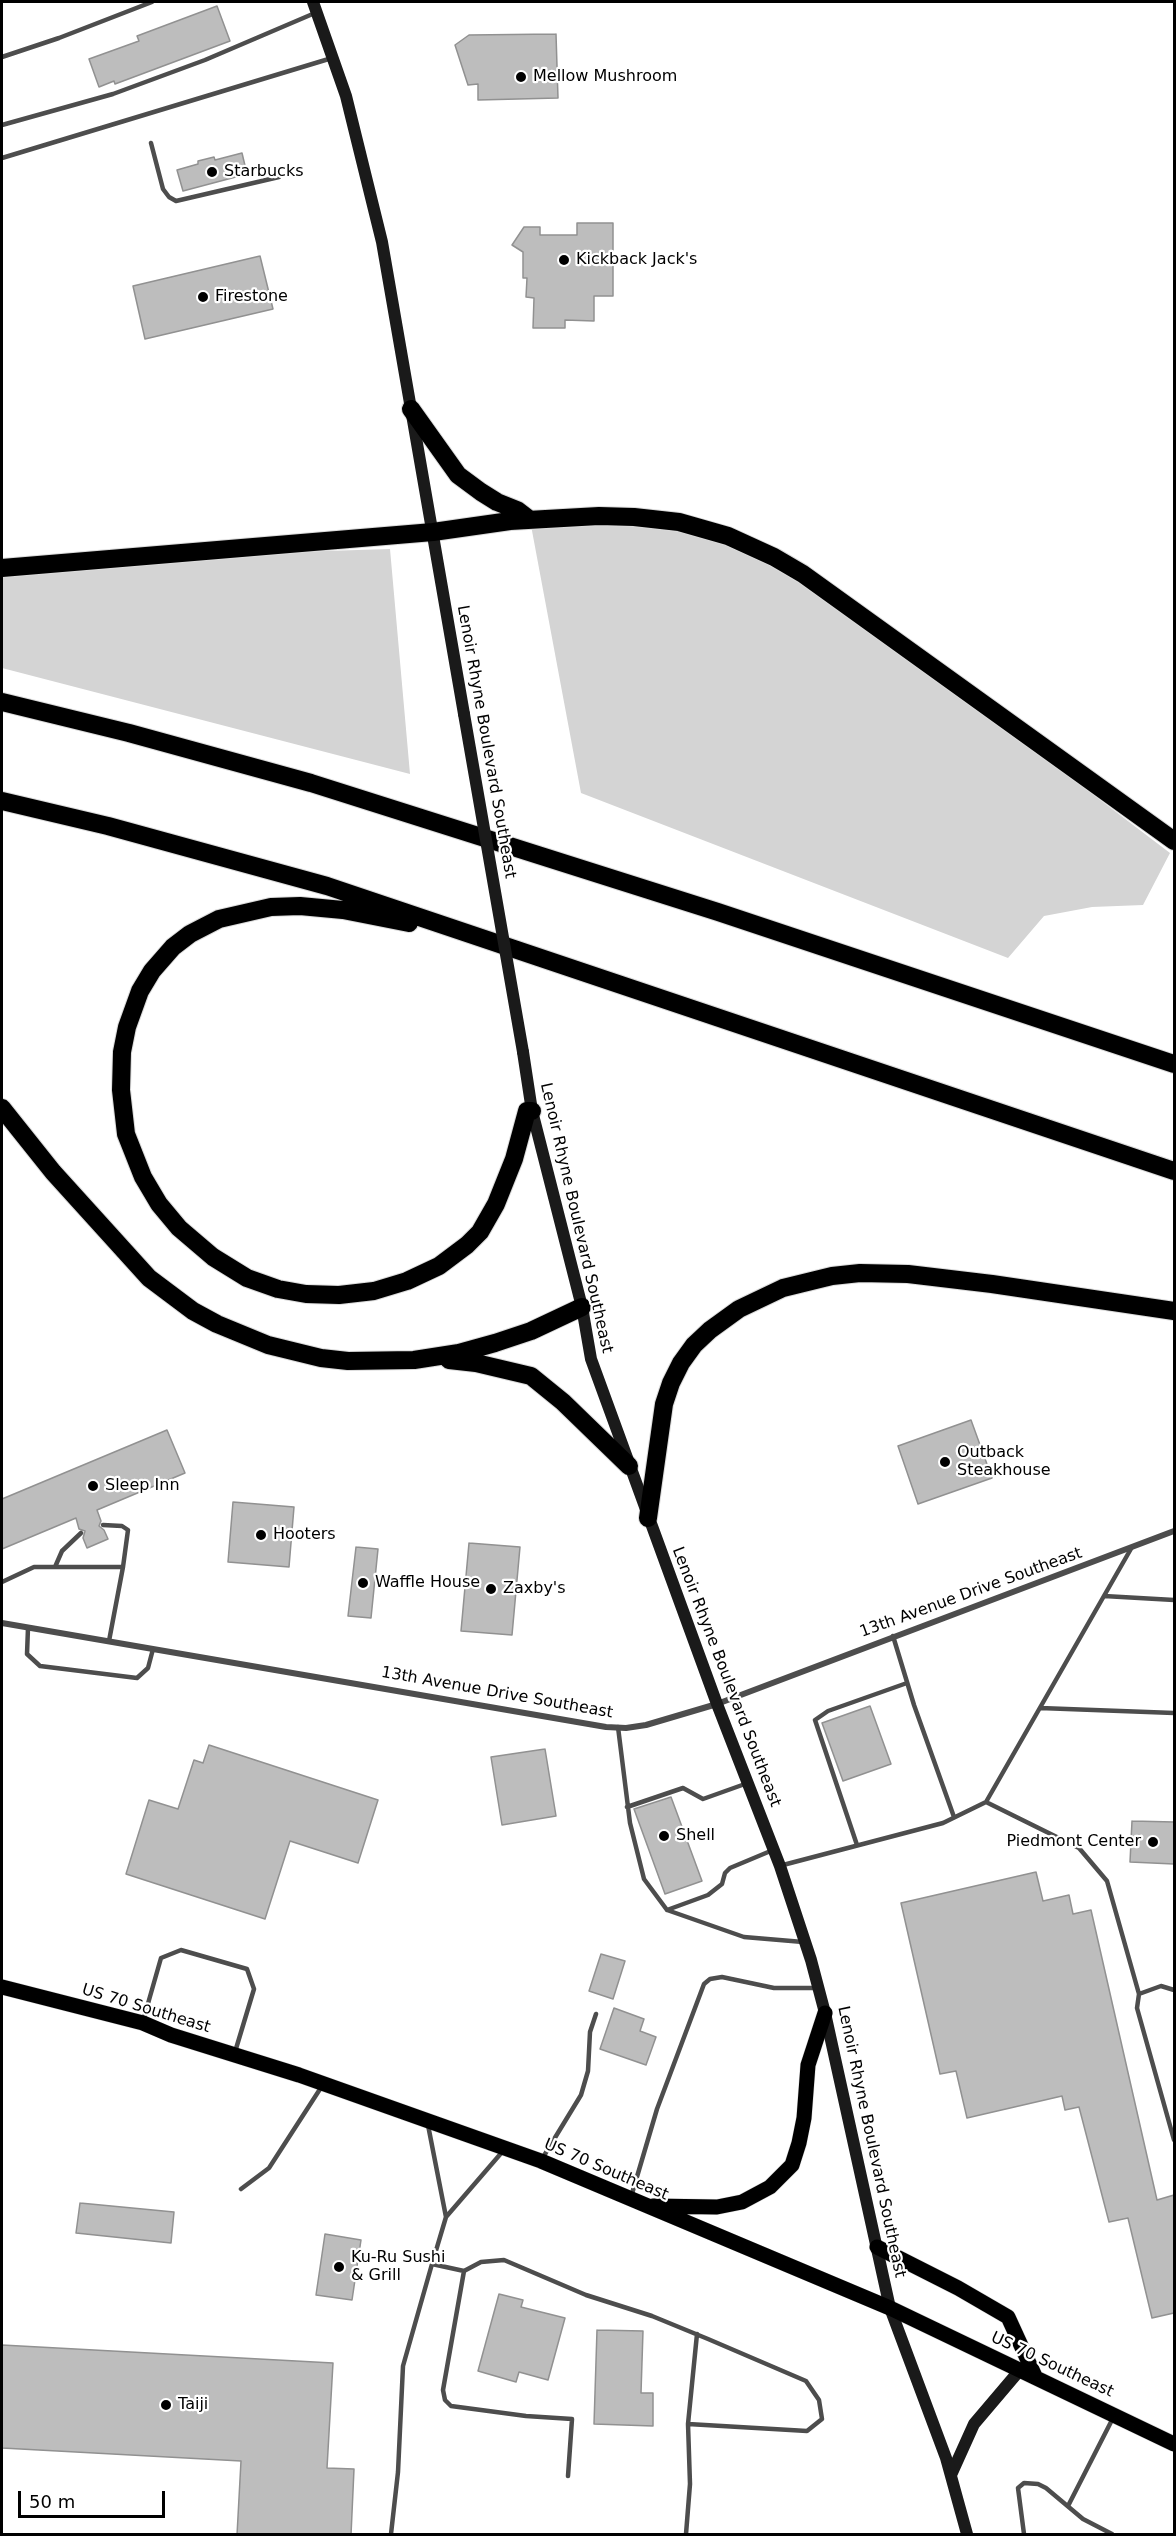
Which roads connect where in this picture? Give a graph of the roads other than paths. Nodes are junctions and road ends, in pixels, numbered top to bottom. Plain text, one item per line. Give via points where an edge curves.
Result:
1 (152, 2) edge
2 (315, 7) edge
3 (2, 57) edge
4 (332, 58) junction
5 (2, 125) edge
6 (151, 143) dead end
7 (2, 158) edge
8 (279, 177) dead end
9 (411, 409) junction
10 (530, 520) junction
11 (433, 532) junction
12 (2, 568) edge
13 (2, 702) edge
14 (2, 801) edge
15 (1174, 841) edge
16 (466, 932) junction
17 (1174, 1064) edge
18 (2, 1108) edge
19 (532, 1111) junction
20 (1174, 1171) edge
21 (582, 1307) junction
22 (1174, 1311) edge
23 (414, 1360) junction
24 (629, 1466) junction
25 (648, 1518) junction
26 (103, 1525) dead end
27 (1174, 1531) edge
28 (81, 1533) dead end
29 (1133, 1546) junction
30 (55, 1567) junction
31 (123, 1567) junction
32 (2, 1582) edge
33 (1104, 1596) junction
34 (1174, 1600) edge
35 (2, 1623) edge
36 (28, 1628) junction
37 (893, 1636) junction
38 (109, 1641) junction
39 (153, 1649) junction
40 (907, 1683) junction
41 (717, 1704) junction
42 (1040, 1708) junction
43 (1174, 1713) edge
44 (618, 1727) junction
45 (748, 1783) junction
46 (986, 1802) junction
47 (627, 1807) junction
48 (954, 1817) junction
49 (857, 1845) junction
50 (774, 1849) junction
51 (780, 1866) junction
52 (667, 1910) junction
53 (805, 1942) junction
54 (2, 1987) edge
55 (819, 1988) junction
56 (1174, 1990) edge
57 (1139, 1994) junction
58 (825, 2013) junction
59 (596, 2014) dead end
60 (142, 2023) junction
61 (234, 2055) junction
62 (324, 2084) junction
63 (427, 2121) junction
64 (1174, 2140) edge
65 (505, 2148) junction
66 (541, 2161) junction
67 (240, 2189) dead end
68 (637, 2202) junction
69 (446, 2217) junction
70 (877, 2247) junction
71 (432, 2264) junction
72 (464, 2271) junction
73 (890, 2308) junction
74 (697, 2334) junction
75 (1019, 2371) junction
76 (1035, 2376) junction
77 (1115, 2415) junction
78 (688, 2424) junction
79 (1174, 2444) edge
80 (951, 2475) junction
81 (568, 2476) dead end
82 (1068, 2506) junction
83 (391, 2535) edge
84 (686, 2535) edge
85 (967, 2535) edge
86 (1024, 2535) edge
87 (1112, 2535) edge

1 - 3 lane
2 - 4 main road, Lenoir Rhyne Boulevard Southeast
2 - 5 lane via 205,60 113,94
4 - 7 lane
4 - 9 main road, Lenoir Rhyne Boulevard Southeast via 358,139 379,230
6 - 8 lane via 163,189 176,201
9 - 10 highway via 458,475
9 - 11 main road, Lenoir Rhyne Boulevard Southeast
10 - 11 highway
10 - 15 highway via 599,516 679,522 728,536 774,557 813,581
11 - 12 highway
11 - 19 main road, Lenoir Rhyne Boulevard Southeast, bridge
13 - 17 highway via 312,783 718,912
14 - 16 highway via 218,855
16 - 19 highway via 300,906 243,912 190,934 152,971 140,992 122,1052 126,1134 136,1163 159,1204 179,1228 237,1273 306,1294 374,1292 439,1266 480,1232 514,1159 527,1111
16 - 20 highway
18 - 23 highway via 53,1172 149,1278 193,1311 242,1336 294,1353 348,1361
19 - 21 main road, Lenoir Rhyne Boulevard Southeast
21 - 23 highway via 495,1343
21 - 24 main road, Lenoir Rhyne Boulevard Southeast via 591,1359
22 - 25 highway via 908,1274 832,1276 783,1288 739,1309 710,1330 681,1363 664,1404
23 - 24 highway via 476,1363 531,1376
24 - 25 main road, Lenoir Rhyne Boulevard Southeast
25 - 41 main road, Lenoir Rhyne Boulevard Southeast
26 - 31 lane via 128,1530
27 - 29 street, 13th Avenue Drive Southeast
28 - 30 lane via 62,1551
29 - 33 lane
29 - 37 street, 13th Avenue Drive Southeast
30 - 31 lane
30 - 32 lane via 34,1567
31 - 38 lane
33 - 34 lane
33 - 42 lane
35 - 36 street, 13th Avenue Drive Southeast
36 - 38 street, 13th Avenue Drive Southeast
36 - 39 lane via 27,1653 40,1666 137,1678 148,1668
37 - 40 lane
37 - 41 street, 13th Avenue Drive Southeast
38 - 39 street, 13th Avenue Drive Southeast
39 - 44 street, 13th Avenue Drive Southeast
40 - 48 lane
40 - 49 lane via 828,1711 815,1720
41 - 44 street, 13th Avenue Drive Southeast via 646,1725
41 - 45 main road, Lenoir Rhyne Boulevard Southeast
42 - 43 lane
42 - 46 lane
44 - 47 lane
45 - 47 lane via 703,1799 682,1788
45 - 50 main road, Lenoir Rhyne Boulevard Southeast
46 - 48 lane
46 - 57 lane via 1079,1848 1107,1881
47 - 52 lane via 644,1879
48 - 49 lane
49 - 51 lane
50 - 51 main road, Lenoir Rhyne Boulevard Southeast
50 - 52 lane via 730,1868 723,1884 708,1895
51 - 53 main road, Lenoir Rhyne Boulevard Southeast
52 - 53 lane via 744,1937
53 - 55 main road, Lenoir Rhyne Boulevard Southeast
54 - 60 main road, US 70 Southeast
55 - 58 main road, Lenoir Rhyne Boulevard Southeast
55 - 68 lane via 774,1988 722,1977 704,1984 654,2118
56 - 57 lane via 1161,1986
57 - 64 lane via 1137,2008
58 - 68 main road via 808,2065 804,2118 792,2165 770,2187 742,2202 717,2207
58 - 70 main road, Lenoir Rhyne Boulevard Southeast
59 - 66 lane via 590,2032 588,2071 580,2095
60 - 61 main road, US 70 Southeast
60 - 61 lane via 161,1958 182,1950 247,1969 254,1989
61 - 62 main road, US 70 Southeast
62 - 63 main road, US 70 Southeast
62 - 67 lane via 269,2168
63 - 65 main road, US 70 Southeast
63 - 69 lane
65 - 66 main road, US 70 Southeast
65 - 69 lane
66 - 68 main road, US 70 Southeast
68 - 73 main road, US 70 Southeast
69 - 71 lane
70 - 73 main road, Lenoir Rhyne Boulevard Southeast
70 - 76 main road via 1008,2317
71 - 72 lane
71 - 83 lane via 403,2366
72 - 74 lane via 481,2262 504,2260 586,2295
72 - 81 lane via 443,2390 445,2400 451,2406 572,2419
73 - 75 main road, US 70 Southeast
73 - 80 main road, Lenoir Rhyne Boulevard Southeast
74 - 78 lane
74 - 78 lane via 806,2381 819,2400 822,2419 807,2431
75 - 76 main road, US 70 Southeast
75 - 80 main road via 974,2424
76 - 77 main road, US 70 Southeast
77 - 79 main road, US 70 Southeast
77 - 82 lane
78 - 84 lane via 690,2484
80 - 85 main road, Lenoir Rhyne Boulevard Southeast
82 - 86 lane via 1046,2488 1024,2483 1018,2488
82 - 87 lane

